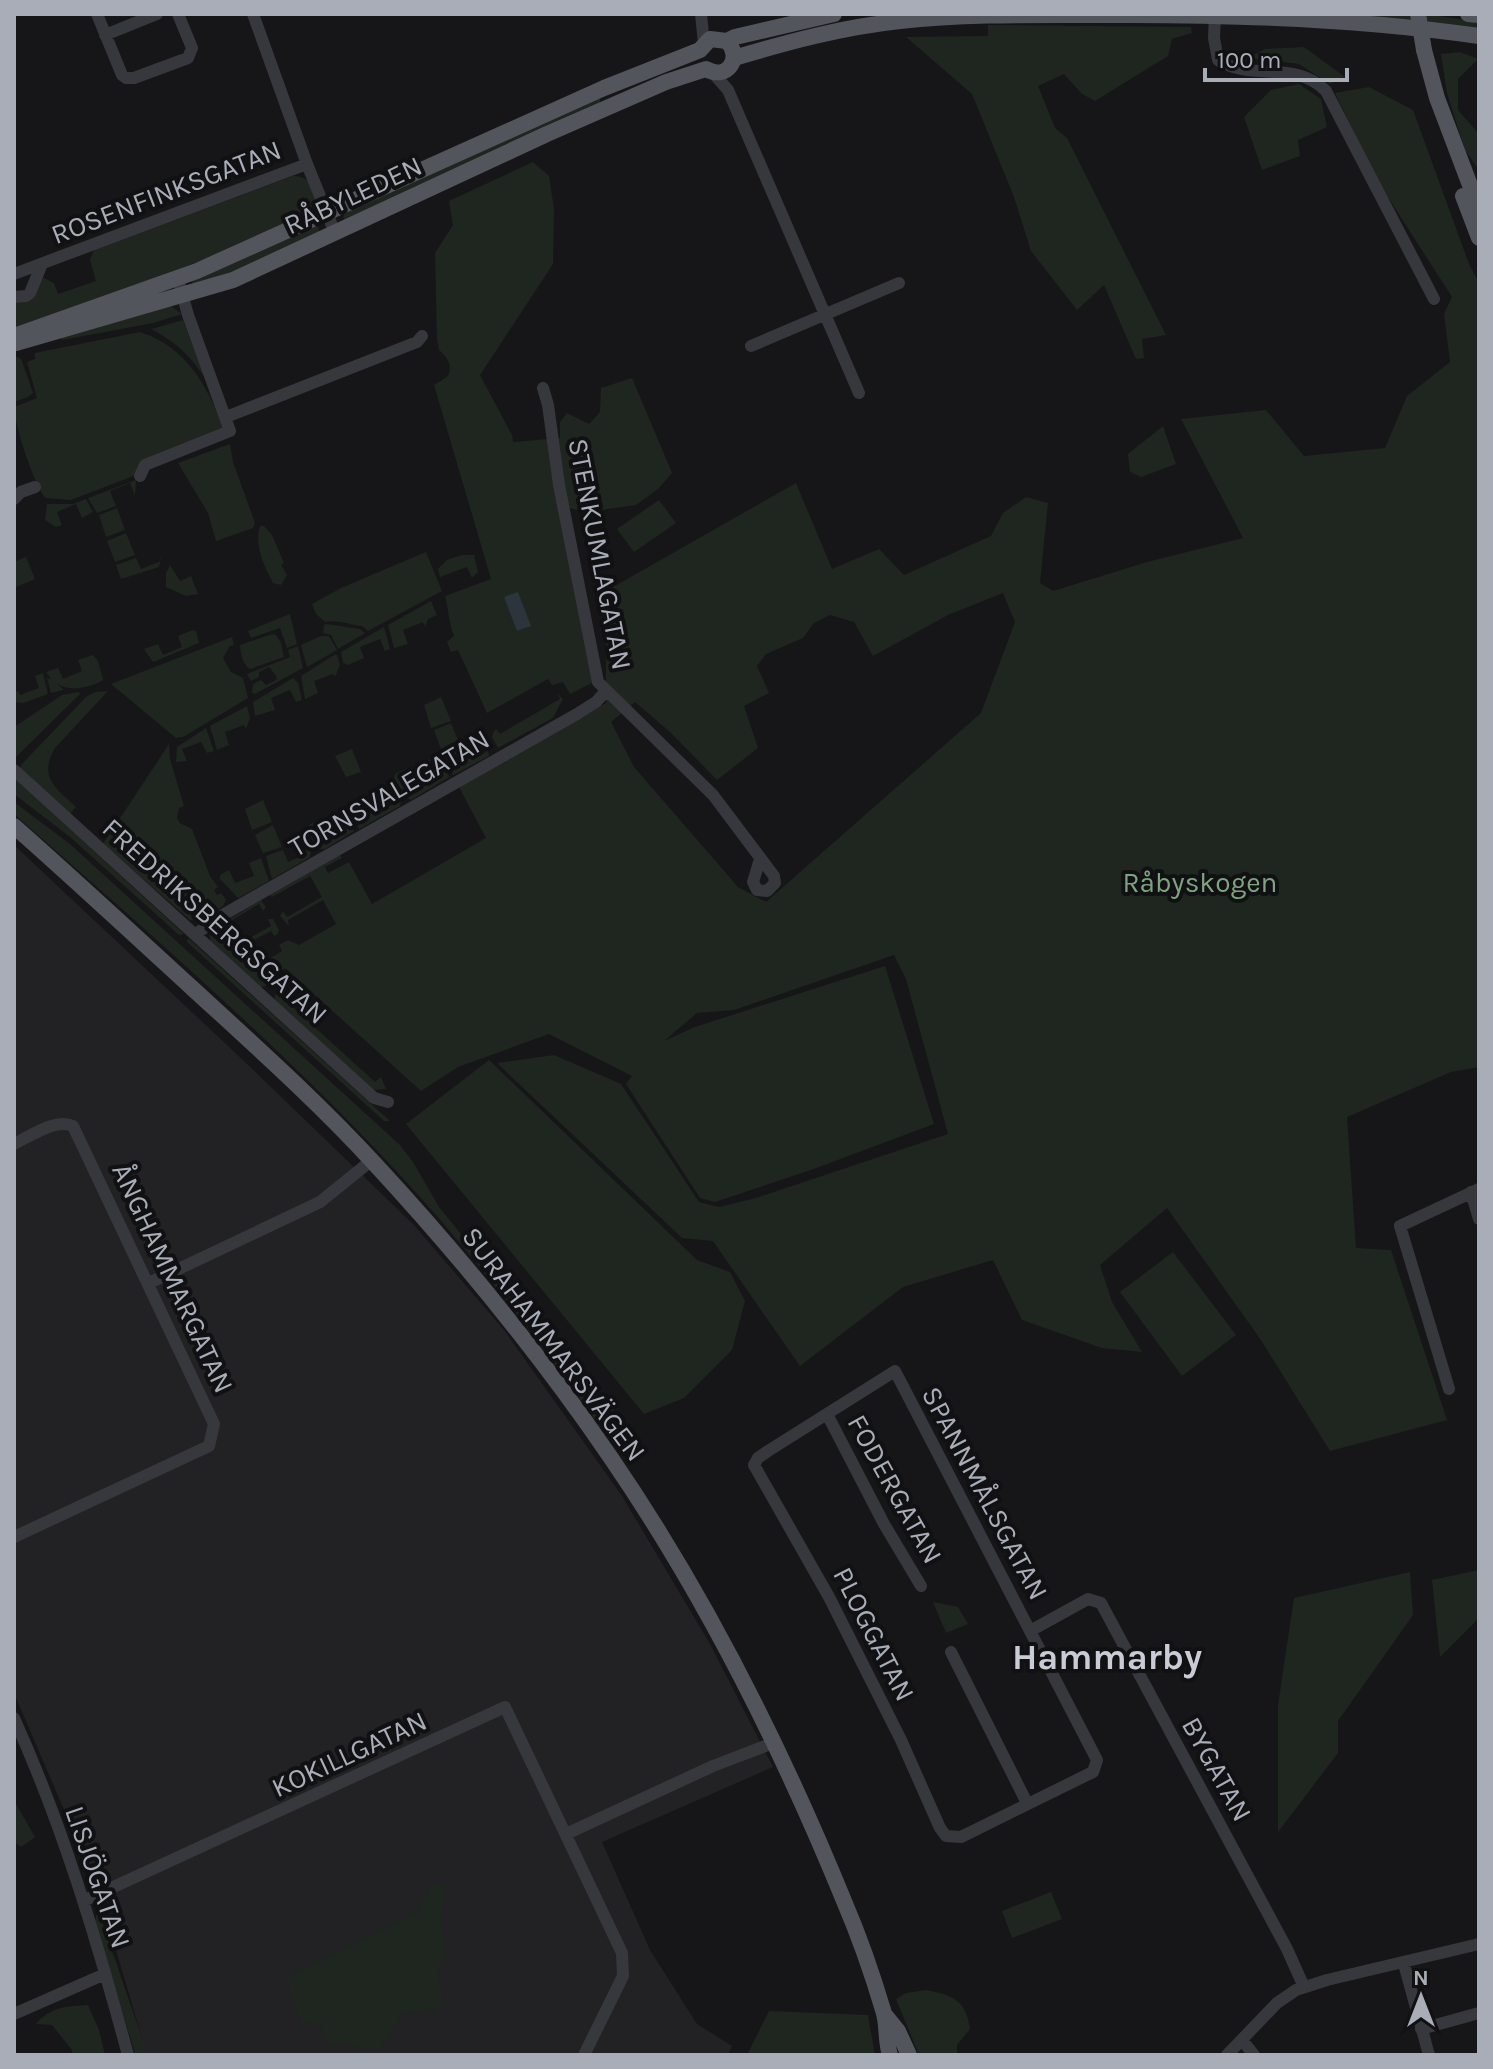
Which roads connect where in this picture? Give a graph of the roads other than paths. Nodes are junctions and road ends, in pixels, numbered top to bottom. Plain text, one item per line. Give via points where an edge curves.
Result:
1 (97, 14) edge
2 (157, 14) edge
3 (178, 14) edge
4 (253, 14) edge
5 (834, 14) edge
6 (1100, 14) edge
7 (1215, 14) edge
8 (1418, 14) edge
9 (1468, 14) edge
10 (701, 15) edge
11 (1479, 15) edge
12 (105, 35) junction
13 (1479, 36) edge
14 (712, 43) junction
15 (720, 68) junction
16 (1437, 98) junction
17 (307, 164) junction
18 (1479, 209) edge
19 (327, 214) junction
20 (335, 233) junction
21 (1479, 238) edge
22 (42, 264) junction
23 (14, 274) edge
24 (899, 283) dead end
25 (180, 287) junction
26 (14, 297) edge
27 (1434, 299) dead end
28 (827, 315) junction
29 (14, 336) edge
30 (422, 336) dead end
31 (14, 343) edge
32 (751, 346) dead end
33 (543, 388) dead end
34 (859, 393) dead end
35 (226, 417) junction
36 (140, 476) dead end
37 (35, 487) dead end
38 (14, 499) edge
39 (606, 691) junction
40 (14, 770) edge
41 (14, 826) edge
42 (760, 859) dead end
43 (195, 935) junction
44 (388, 1102) dead end
45 (14, 1144) edge
46 (372, 1160) junction
47 (1475, 1191) edge
48 (1479, 1219) edge
49 (149, 1283) junction
50 (1449, 1389) dead end
51 (827, 1414) junction
52 (14, 1537) edge
53 (921, 1586) dead end
54 (1030, 1631) junction
55 (951, 1652) dead end
56 (14, 1718) edge
57 (773, 1743) junction
58 (1027, 1803) junction
59 (566, 1834) junction
60 (83, 1901) junction
61 (1479, 1944) edge
62 (1404, 1964) junction
63 (105, 1974) junction
64 (1304, 1987) junction
65 (1479, 2013) edge
66 (14, 2014) edge
67 (885, 2015) junction
68 (1421, 2029) junction
69 (1242, 2040) junction
70 (128, 2055) edge
71 (584, 2055) edge
72 (890, 2055) edge
73 (909, 2055) edge
74 (1227, 2055) edge
75 (1254, 2055) edge
76 (1429, 2055) edge

1 - 12 street
2 - 12 street
3 - 12 street via 191,54 134,78 122,75
4 - 17 street
5 - 14 main road, RÅBYLEDEN
6 - 7 main road, RÅBYLEDEN
6 - 15 main road, RÅBYLEDEN via 901,21 821,34
7 - 13 main road, RÅBYLEDEN
7 - 27 street via 1218,60 1307,76 1326,91
8 - 16 main road, bridge
9 - 11 main road
10 - 14 street
14 - 15 main road via 700,60
14 - 15 main road via 731,46
14 - 19 main road, RÅBYLEDEN
15 - 20 main road, RÅBYLEDEN via 666,82
15 - 28 street
16 - 18 main road
16 - 21 main road via 1447,147
17 - 19 street
17 - 22 street, ROSENFINKSGATAN
19 - 20 street
19 - 25 main road, RÅBYLEDEN
20 - 25 main road, RÅBYLEDEN via 233,280
22 - 23 street, ROSENFINKSGATAN
22 - 26 street, ROSENFINKSGATAN via 30,293
24 - 28 street
25 - 29 main road, RÅBYLEDEN
25 - 31 main road, RÅBYLEDEN
25 - 35 street
28 - 32 street
28 - 34 street
30 - 35 street
33 - 39 street, STENKUMLAGATAN via 598,682
35 - 36 street via 230,431 145,465
37 - 38 street
39 - 42 street, STENKUMLAGATAN via 713,795
39 - 43 street, TORNSVALEGATAN via 577,714
40 - 43 street, FREDRIKSBERGSGATAN
41 - 46 main road, SURAHAMMARSVÄGEN
43 - 44 street, FREDRIKSBERGSGATAN via 374,1098
45 - 49 street, ÅNGHAMMARGATAN via 53,1126 73,1126
46 - 49 street via 320,1202
46 - 57 main road, SURAHAMMARSVÄGEN via 495,1302 613,1461 715,1628
47 - 48 street
47 - 50 street via 1400,1226
49 - 52 street, ÅNGHAMMARGATAN via 214,1424 209,1446
51 - 53 street, FODERGATAN
51 - 54 street, SPANNMÅLSGATAN via 895,1371
51 - 58 street, PLOGGATAN via 768,1451 755,1462 755,1469 860,1657 944,1833 961,1837
54 - 58 street, SPANNMÅLSGATAN via 1097,1760 1093,1772
54 - 64 street, BYGATAN via 1088,1599 1101,1603
55 - 58 street
56 - 60 street, LISJÖGATAN
57 - 59 street
57 - 67 main road, SURAHAMMARSVÄGEN via 845,1902
59 - 60 street, KOKILLGATAN via 505,1707
59 - 71 street via 625,1968
60 - 63 street, LISJÖGATAN
61 - 62 street
62 - 64 street
62 - 68 street
63 - 66 street
63 - 70 street, LISJÖGATAN
64 - 69 street via 1277,2003
65 - 68 street
67 - 72 main road, SURAHAMMARSVÄGEN
67 - 73 main road, SURAHAMMARSVÄGEN
68 - 76 street
69 - 74 street
69 - 75 street

